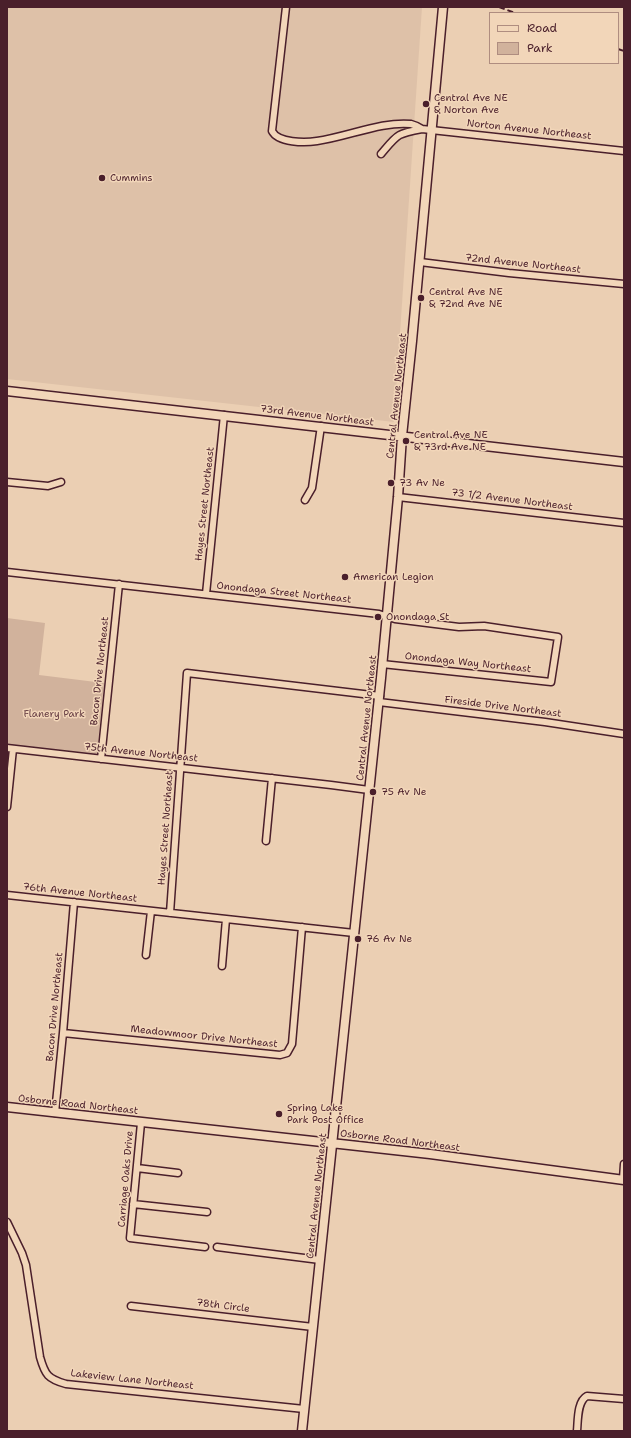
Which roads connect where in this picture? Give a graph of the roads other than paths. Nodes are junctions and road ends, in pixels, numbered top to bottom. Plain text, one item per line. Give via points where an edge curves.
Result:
1 (286, 7) edge
2 (443, 7) edge
3 (422, 129) junction
4 (431, 130) junction
5 (624, 151) edge
6 (381, 154) dead end
7 (420, 262) junction
8 (624, 284) edge
9 (7, 391) edge
10 (224, 415) junction
11 (321, 426) junction
12 (402, 436) junction
13 (624, 462) edge
14 (7, 482) edge
15 (61, 482) dead end
16 (398, 497) junction
17 (305, 500) dead end
18 (624, 523) edge
19 (7, 572) edge
20 (119, 584) junction
21 (206, 594) junction
22 (387, 616) junction
23 (382, 664) junction
24 (187, 673) joint
25 (551, 682) joint
26 (379, 699) junction
27 (624, 734) edge
28 (10, 749) edge
29 (101, 759) junction
30 (180, 768) junction
31 (272, 778) junction
32 (369, 790) junction
33 (7, 807) edge
34 (266, 841) dead end
35 (7, 894) edge
36 (74, 902) junction
37 (151, 911) junction
38 (170, 913) junction
39 (226, 919) junction
40 (302, 927) junction
41 (354, 933) junction
42 (146, 955) dead end
43 (222, 966) dead end
44 (63, 1033) junction
45 (7, 1107) edge
46 (54, 1113) junction
47 (141, 1123) junction
48 (332, 1144) junction
49 (624, 1164) edge
50 (137, 1168) junction
51 (178, 1173) dead end
52 (624, 1179) edge
53 (134, 1204) junction
54 (207, 1212) dead end
55 (7, 1222) edge
56 (205, 1247) dead end
57 (217, 1247) dead end
58 (320, 1260) junction
59 (131, 1306) dead end
60 (313, 1327) junction
61 (624, 1399) edge
62 (304, 1409) junction
63 (302, 1431) edge
64 (577, 1431) edge

1 - 3 street via 272,132 274,136 303,142 399,124 413,124
2 - 4 street, Central Avenue Northeast
3 - 4 street, Norton Avenue Northeast
3 - 6 street via 396,136
4 - 5 street, Norton Avenue Northeast
4 - 7 street, Central Avenue Northeast
7 - 8 street, 72nd Avenue Northeast
7 - 12 street, Central Avenue Northeast
9 - 10 street, 73rd Avenue Northeast
10 - 11 street, 73rd Avenue Northeast
10 - 21 street, Hayes Street Northeast
11 - 12 street, 73rd Avenue Northeast
11 - 17 street via 312,488
12 - 13 street, 73rd Avenue Northeast
12 - 16 street, Central Avenue Northeast
14 - 15 street via 48,486
16 - 18 street, 73 1/2 Avenue Northeast
16 - 22 street, Central Avenue Northeast
19 - 20 street, Onondaga Street Northeast
20 - 21 street, Onondaga Street Northeast
20 - 29 street, Bacon Drive Northeast
21 - 22 street, Onondaga Street Northeast
22 - 23 street, Central Avenue Northeast
22 - 25 street, Onondaga Street Northeast via 459,627 484,626 558,637
23 - 25 street, Onondaga Way Northeast
23 - 26 street, Central Avenue Northeast
24 - 26 street, Fireside Drive Northeast
24 - 30 street, Hayes Street Northeast
26 - 27 street, Fireside Drive Northeast
26 - 32 street, Central Avenue Northeast
28 - 29 street, 75th Avenue Northeast
28 - 33 street
29 - 30 street, 75th Avenue Northeast
30 - 31 street, 75th Avenue Northeast
30 - 38 street, Hayes Street Northeast
31 - 32 street, 75th Avenue Northeast
31 - 34 street
32 - 41 street, Central Avenue Northeast
35 - 36 street, 76th Avenue Northeast
36 - 37 street, 76th Avenue Northeast
36 - 44 street, Bacon Drive Northeast
37 - 38 street, 76th Avenue Northeast
37 - 42 street
38 - 39 street, 76th Avenue Northeast
39 - 40 street, 76th Avenue Northeast
39 - 43 street
40 - 41 street, 76th Avenue Northeast
40 - 44 street, Meadowmoor Drive Northeast via 292,1044 287,1053
41 - 48 street, Central Avenue Northeast
44 - 46 street, Bacon Drive Northeast
45 - 46 street, Osborne Road Northeast
46 - 47 street, Osborne Road Northeast
47 - 48 street, Osborne Road Northeast
47 - 50 street, Carriage Oaks Drive
48 - 52 street, Osborne Road Northeast
48 - 58 street, Central Avenue Northeast
49 - 52 street
50 - 51 street
50 - 53 street, Carriage Oaks Drive
53 - 54 street
53 - 56 street, Carriage Oaks Drive via 130,1238
55 - 62 street, Lakeview Lane Northeast via 26,1265 44,1370 56,1381
57 - 58 street
58 - 60 street, Central Avenue Northeast
59 - 60 street, 78th Circle
60 - 62 street, Central Avenue Northeast
61 - 64 street via 583,1397
62 - 63 street, Central Avenue Northeast

